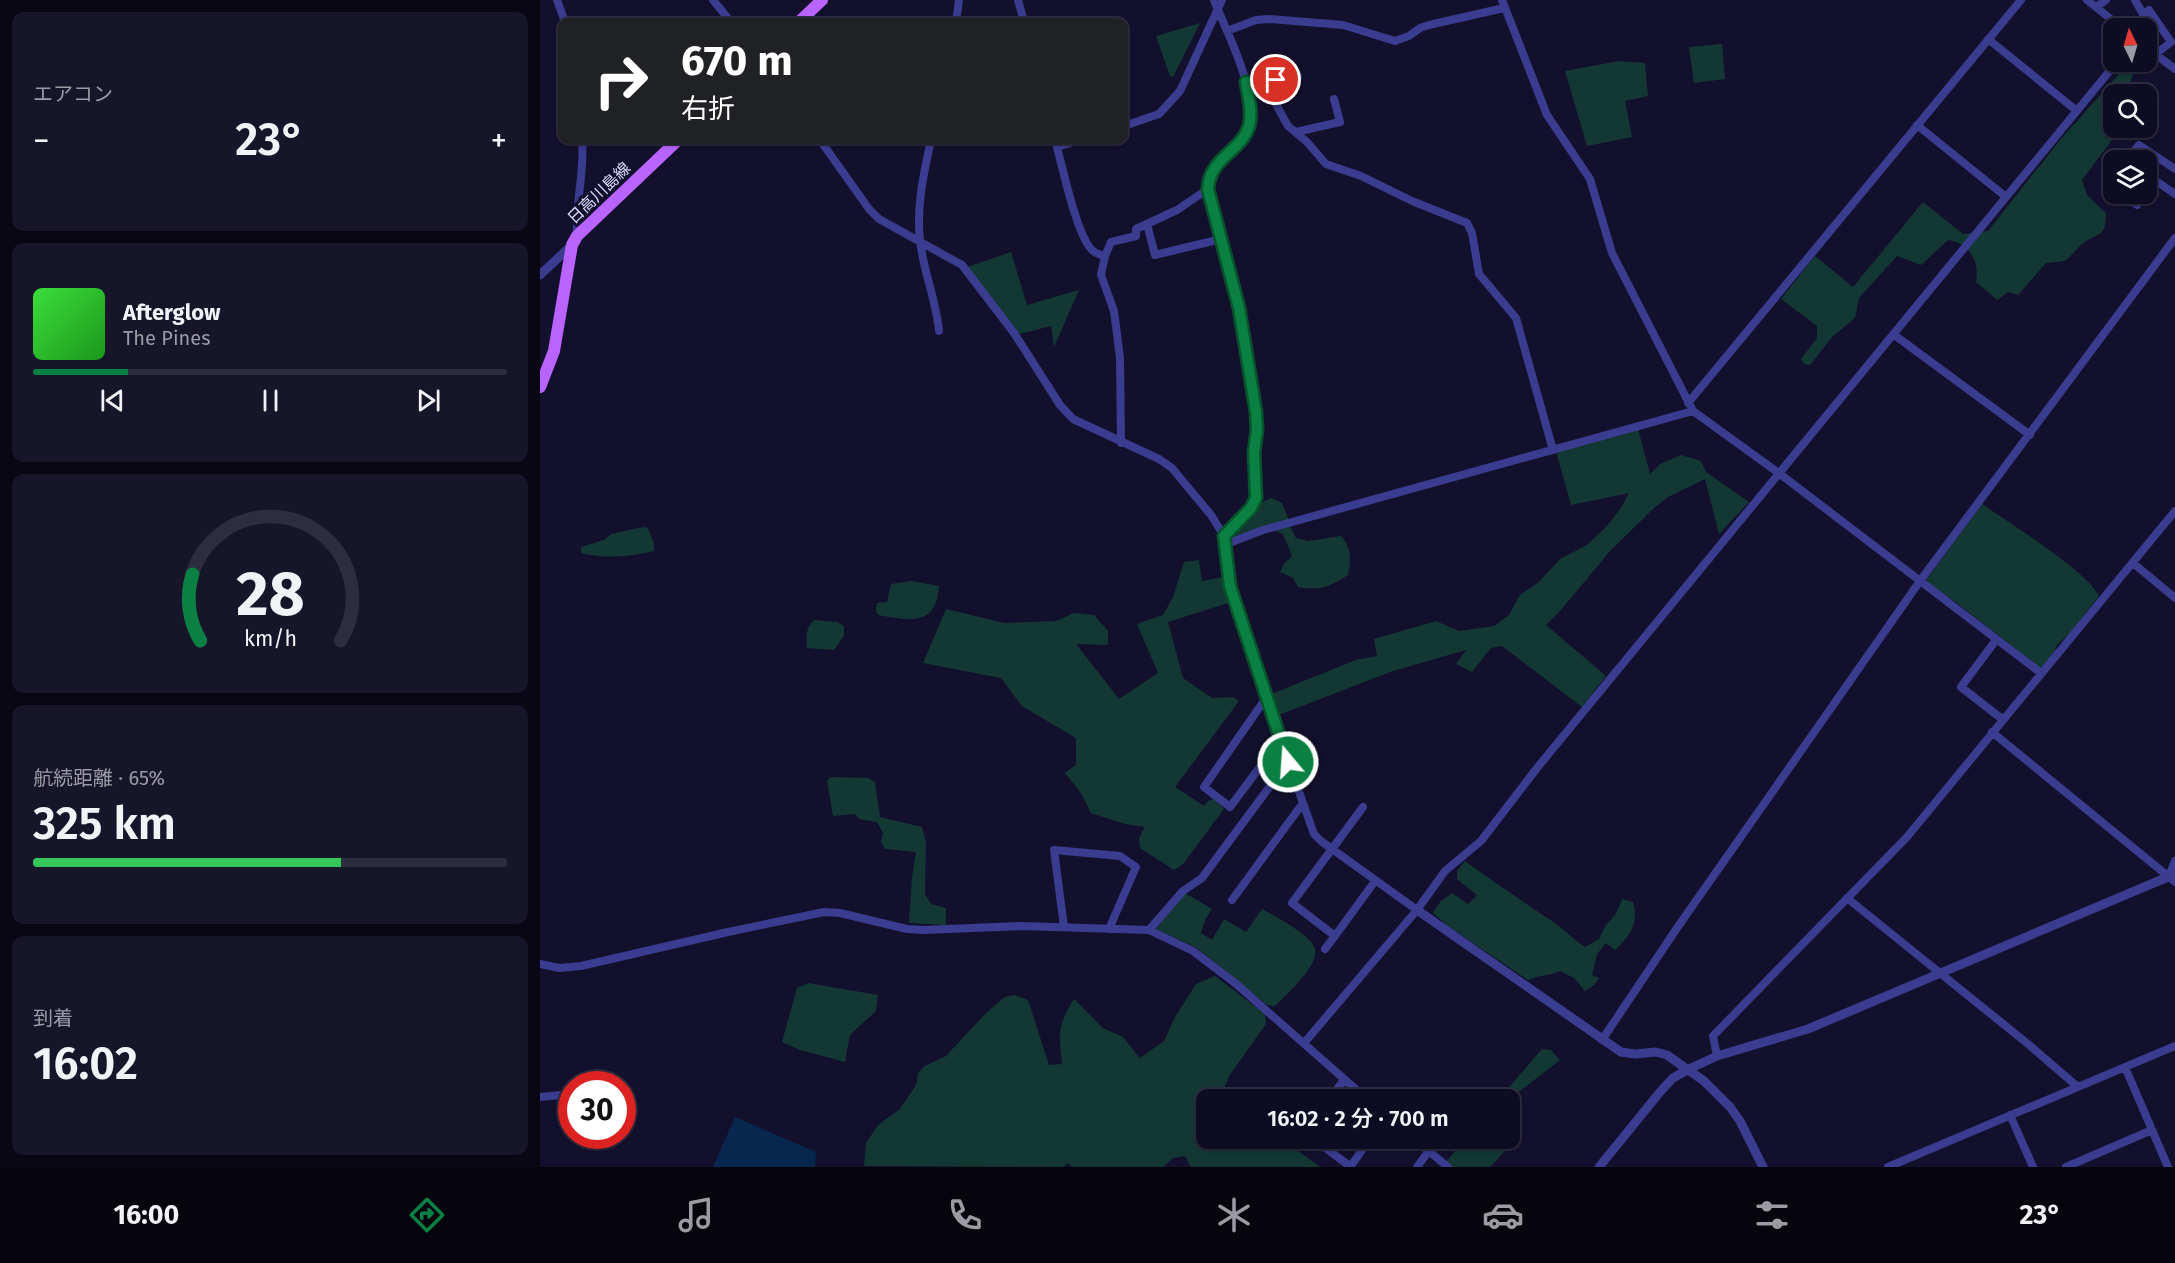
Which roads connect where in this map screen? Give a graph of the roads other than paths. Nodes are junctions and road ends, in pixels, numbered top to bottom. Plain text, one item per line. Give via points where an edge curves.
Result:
1 (557, 0) edge
2 (713, 0) edge
3 (822, 0) edge
4 (959, 0) edge
5 (1018, 0) edge
6 (1214, 0) edge
7 (1222, 0) edge
8 (2021, 0) edge
9 (2087, 0) edge
10 (2106, 0) edge
11 (2135, 0) edge
12 (1503, 4) edge
13 (2097, 7) junction
14 (1218, 10) junction
15 (564, 18) edge
16 (728, 18) edge
17 (803, 18) edge
18 (957, 18) edge
19 (1023, 18) edge
20 (2110, 18) edge
21 (2154, 18) edge
22 (2157, 22) edge
23 (1227, 31) junction
24 (1988, 39) junction
25 (2157, 53) edge
26 (2157, 55) edge
27 (2175, 69) edge
28 (2109, 72) edge
29 (1298, 76) dead end
30 (1250, 83) junction
31 (1334, 99) dead end
32 (2077, 111) junction
33 (1128, 125) edge
34 (1917, 125) junction
35 (1296, 132) junction
36 (582, 144) edge
37 (674, 144) edge
38 (823, 144) edge
39 (931, 144) edge
40 (1056, 144) edge
41 (2135, 150) edge
42 (2146, 150) edge
43 (2157, 158) edge
44 (2175, 170) edge
45 (2157, 182) edge
46 (1208, 189) junction
47 (2175, 194) edge
48 (2006, 197) junction
49 (1147, 224) junction
50 (2175, 238) edge
51 (1221, 239) junction
52 (575, 241) junction
53 (920, 242) junction
54 (1105, 256) junction
55 (540, 275) edge
56 (939, 331) dead end
57 (1893, 334) junction
58 (540, 387) edge
59 (1688, 403) junction
60 (1693, 411) junction
61 (2030, 435) junction
62 (1121, 443) junction
63 (1553, 450) junction
64 (1780, 474) junction
65 (2175, 510) edge
66 (1224, 541) junction
67 (2133, 563) junction
68 (1920, 581) junction
69 (2175, 598) edge
70 (1996, 640) junction
71 (2041, 673) junction
72 (1266, 698) junction
73 (2002, 719) junction
74 (1992, 732) junction
75 (1281, 739) junction
76 (1288, 762) junction
77 (1303, 803) junction
78 (1363, 807) dead end
79 (1331, 849) junction
80 (2175, 861) edge
81 (2173, 877) edge
82 (1375, 880) junction
83 (1847, 898) junction
84 (1232, 900) dead end
85 (1417, 910) junction
86 (1064, 927) junction
87 (1109, 929) junction
88 (1149, 930) junction
89 (1335, 936) junction
90 (1325, 949) dead end
91 (540, 964) edge
92 (1939, 974) junction
93 (1602, 1040) junction
94 (1305, 1042) junction
95 (2175, 1046) edge
96 (1714, 1057) junction
97 (2125, 1067) junction
98 (1687, 1070) junction
99 (1344, 1080) junction
100 (1704, 1082) junction
101 (2078, 1087) junction
102 (1337, 1089) edge
103 (1355, 1089) edge
104 (558, 1095) edge
105 (540, 1097) edge
106 (2010, 1116) junction
107 (2152, 1130) junction
108 (1326, 1149) edge
109 (1363, 1149) edge
110 (1425, 1149) edge
111 (1428, 1152) junction
112 (1898, 1165) edge
113 (1350, 1167) edge
114 (1416, 1167) edge
115 (1448, 1167) edge
116 (1599, 1167) edge
117 (1763, 1167) edge
118 (1888, 1167) edge
119 (2033, 1167) edge
120 (2066, 1167) edge
121 (2168, 1167) edge

1 - 15 street
2 - 16 street
3 - 17 main road
4 - 18 street
5 - 19 street
6 - 14 street
7 - 14 street
8 - 24 street
9 - 13 street
10 - 13 street
11 - 21 street via 2143,14 2149,10
12 - 23 street via 1420,28 1395,41 1343,26 1269,19
12 - 59 street via 1552,125 1590,179 1612,253
13 - 20 street
14 - 23 street
14 - 33 street via 1180,91 1159,114
22 - 25 street via 2170,42
23 - 30 street
24 - 32 street
24 - 34 street
26 - 27 street
28 - 32 street
29 - 30 street
30 - 35 street via 1274,99 1288,126
30 - 46 street via 1250,123 1240,141 1218,162
31 - 35 street via 1340,122
32 - 48 street
34 - 48 street
34 - 59 street
35 - 63 street via 1326,164 1375,181 1467,223 1479,274 1516,318
36 - 52 street
37 - 52 main road, 日高川島線
38 - 53 street via 869,209
39 - 53 street via 918,216
40 - 54 street via 1087,242 1093,251
41 - 42 street via 2139,145
43 - 44 street
45 - 47 street
46 - 49 street
46 - 51 street
48 - 57 street
49 - 51 street via 1155,255
49 - 54 street via 1136,229 1136,236 1111,242
50 - 61 street
51 - 66 street via 1239,308 1257,430 1256,498
52 - 55 street
52 - 58 main road, 日高川島線 via 554,351
53 - 56 street
53 - 62 street via 962,266 1073,419
54 - 62 street via 1101,275 1114,310 1121,375
57 - 61 street
57 - 64 street
59 - 60 street
60 - 63 street
60 - 64 street
61 - 68 street
62 - 66 street via 1172,468 1211,515
63 - 66 street
64 - 68 street
64 - 85 street via 1536,768 1481,841 1444,871
65 - 67 street
66 - 72 street via 1230,586
67 - 69 street
67 - 71 street
68 - 70 street
68 - 93 street
70 - 71 street
70 - 73 street via 1961,687
71 - 73 street
72 - 75 street
72 - 75 street via 1204,787 1230,807
73 - 74 street
74 - 81 street
74 - 83 street via 1907,837
75 - 76 street
76 - 77 street
76 - 88 street via 1202,878 1183,891
77 - 79 street via 1314,834
77 - 84 street
78 - 79 street
79 - 82 street
79 - 89 street via 1292,903
80 - 81 street
81 - 92 street
82 - 85 street
82 - 89 street
83 - 92 street
83 - 96 street via 1713,1036
85 - 93 street
85 - 94 street
86 - 87 street
86 - 87 street via 1054,850 1120,856 1136,867
86 - 91 street via 907,929 824,912 581,966 559,968
87 - 88 street
88 - 94 street via 1193,951
89 - 90 street
92 - 96 street via 1808,1029
92 - 101 street
93 - 98 street via 1621,1052 1667,1055
94 - 99 street
95 - 97 street
96 - 98 street
96 - 100 street via 1704,1073
97 - 101 street
97 - 107 street
98 - 100 street
98 - 116 street via 1659,1092
99 - 102 street
99 - 103 street
100 - 117 street via 1740,1121
101 - 106 street
104 - 105 street
106 - 112 street
106 - 119 street
107 - 120 street
107 - 121 street
108 - 113 street
109 - 113 street
110 - 111 street
111 - 114 street
111 - 115 street
112 - 118 street

